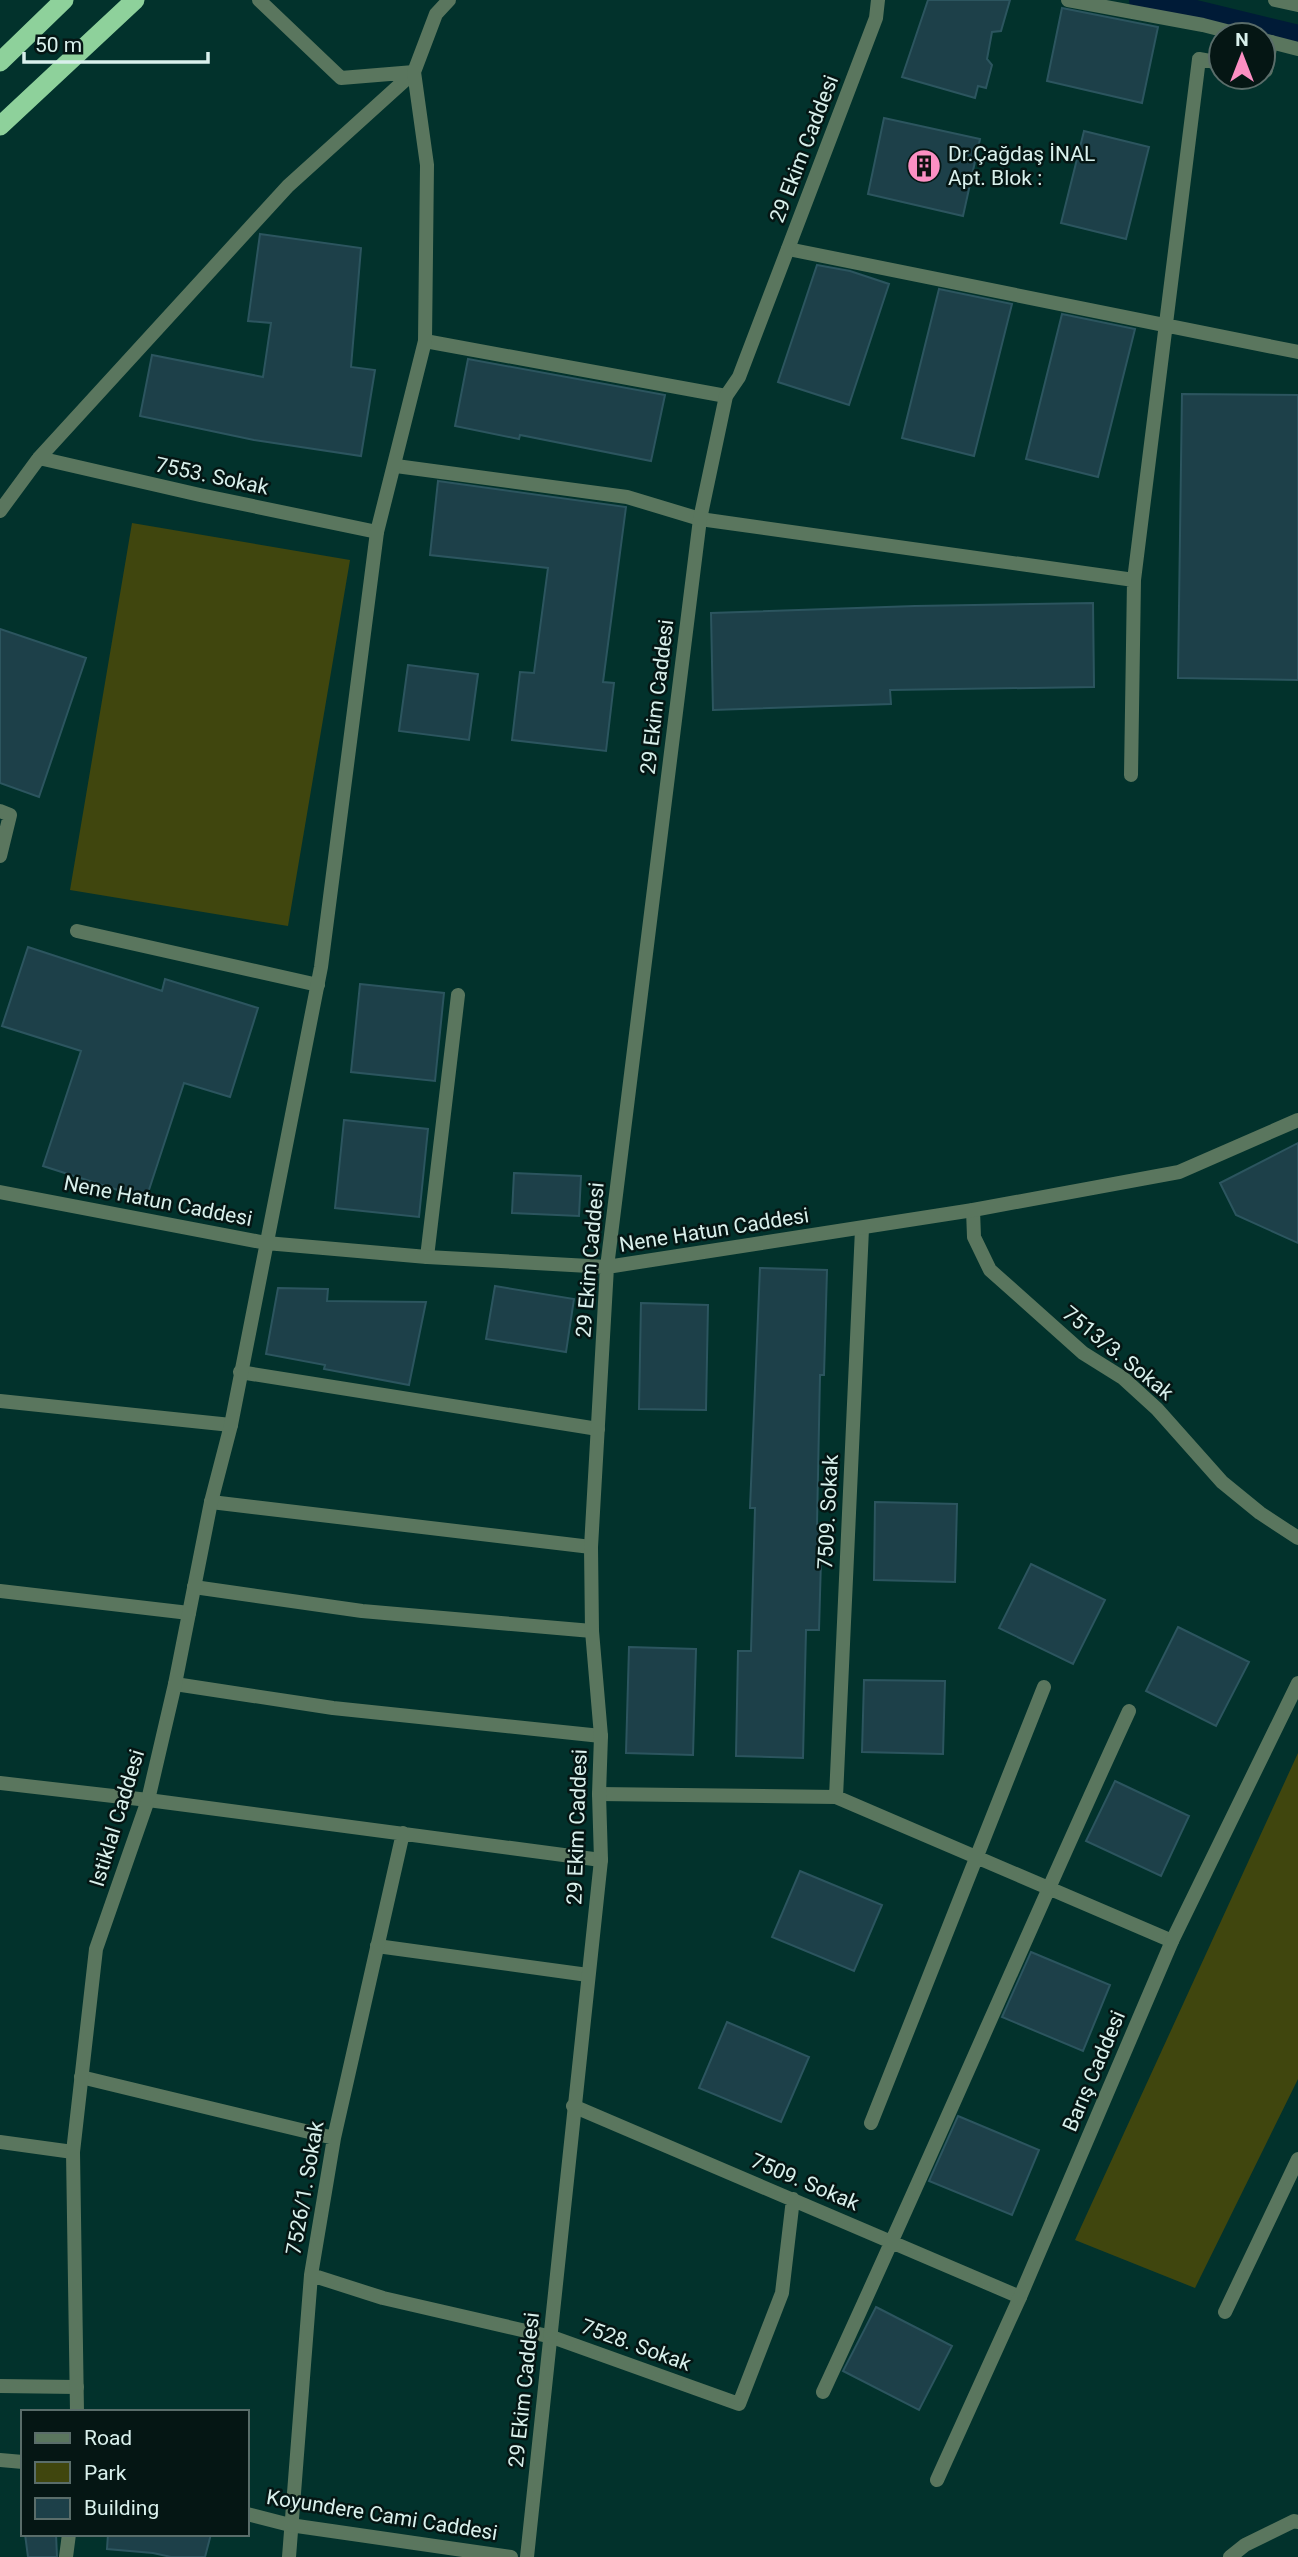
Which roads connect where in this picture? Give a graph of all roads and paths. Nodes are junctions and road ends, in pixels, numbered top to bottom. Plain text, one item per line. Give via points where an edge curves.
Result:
1 (64, 0) edge
2 (135, 0) edge
3 (259, 0) edge
4 (449, 0) edge
5 (878, 0) edge
6 (1068, 0) edge
7 (1275, 0) edge
8 (1298, 5) edge
9 (1207, 26) edge
10 (1277, 44) edge
11 (1298, 49) edge
12 (1207, 61) edge
13 (0, 62) edge
14 (414, 72) junction
15 (0, 126) edge
16 (788, 249) junction
17 (1166, 325) junction
18 (425, 341) junction
19 (1298, 352) edge
20 (726, 396) junction
21 (39, 458) junction
22 (396, 466) junction
23 (0, 511) edge
24 (700, 519) junction
25 (377, 532) junction
26 (1134, 580) junction
27 (1131, 775) dead end
28 (0, 811) edge
29 (0, 856) edge
30 (77, 931) dead end
31 (318, 985) junction
32 (458, 995) dead end
33 (1298, 1120) edge
34 (0, 1192) edge
35 (973, 1210) junction
36 (862, 1229) junction
37 (266, 1243) junction
38 (427, 1256) junction
39 (607, 1267) junction
40 (240, 1371) junction
41 (0, 1401) edge
42 (231, 1424) junction
43 (598, 1429) junction
44 (211, 1502) junction
45 (1298, 1538) edge
46 (591, 1547) junction
47 (194, 1587) junction
48 (0, 1591) edge
49 (189, 1612) junction
50 (592, 1631) junction
51 (175, 1684) junction
52 (1298, 1684) edge
53 (1044, 1687) dead end
54 (1129, 1711) dead end
55 (601, 1736) junction
56 (0, 1783) edge
57 (599, 1794) junction
58 (836, 1797) junction
59 (148, 1800) junction
60 (403, 1833) junction
61 (978, 1858) junction
62 (601, 1860) junction
63 (1047, 1888) junction
64 (1172, 1941) junction
65 (377, 1947) junction
66 (588, 1975) junction
67 (81, 2077) junction
68 (573, 2106) junction
69 (871, 2123) dead end
70 (334, 2138) junction
71 (0, 2142) edge
72 (73, 2152) junction
73 (1298, 2159) edge
74 (793, 2199) junction
75 (893, 2242) junction
76 (311, 2275) junction
77 (1020, 2297) junction
78 (1225, 2312) dead end
79 (552, 2337) junction
80 (0, 2386) edge
81 (77, 2387) junction
82 (823, 2392) dead end
83 (77, 2410) edge
84 (0, 2460) edge
85 (21, 2462) edge
86 (937, 2480) dead end
87 (248, 2514) edge
88 (1298, 2522) edge
89 (290, 2525) junction
90 (69, 2536) edge
91 (66, 2557) edge
92 (289, 2557) edge
93 (511, 2557) edge
94 (527, 2557) edge
95 (1230, 2557) edge

1 - 13 highway
2 - 15 highway
3 - 14 street via 341,78
4 - 14 street via 436,14
5 - 16 street, 29 Ekim Caddesi via 876,18
6 - 9 street
7 - 8 street
10 - 11 street
12 - 17 street via 1199,60
14 - 18 street, Istiklal Caddesi via 427,165
14 - 21 street via 288,186
16 - 17 street
16 - 20 street, 29 Ekim Caddesi via 739,377
17 - 19 street
17 - 26 street
18 - 20 street
18 - 22 street, Istiklal Caddesi
20 - 24 street, 29 Ekim Caddesi
21 - 23 street
21 - 25 street, 7553. Sokak
22 - 24 street via 627,496
22 - 25 street, Istiklal Caddesi
24 - 26 street
24 - 39 street, 29 Ekim Caddesi
25 - 31 street, Istiklal Caddesi
26 - 27 street
28 - 29 street via 10,815
30 - 31 street
31 - 37 street, Istiklal Caddesi
32 - 38 street
33 - 35 street, Nene Hatun Caddesi via 1179,1172
34 - 37 street, Nene Hatun Caddesi
35 - 36 street, Nene Hatun Caddesi
35 - 45 street, 7513/3. Sokak via 974,1237 990,1270 1083,1353 1123,1378 1157,1409 1222,1482
36 - 39 street, Nene Hatun Caddesi
36 - 58 street, 7509. Sokak
37 - 38 street, Nene Hatun Caddesi
37 - 40 street, Istiklal Caddesi
38 - 39 street, Nene Hatun Caddesi
39 - 43 street, 29 Ekim Caddesi
40 - 42 street, Istiklal Caddesi
40 - 43 street
41 - 42 street
42 - 44 street, Istiklal Caddesi
43 - 46 street, 29 Ekim Caddesi
44 - 46 street
44 - 47 street, Istiklal Caddesi
46 - 50 street, 29 Ekim Caddesi
47 - 49 street, Istiklal Caddesi
47 - 50 street via 362,1611
48 - 49 street
49 - 51 street, Istiklal Caddesi
50 - 55 street, 29 Ekim Caddesi
51 - 55 street via 333,1708
51 - 59 street, Istiklal Caddesi
52 - 64 street, Barış Caddesi
53 - 61 street
54 - 63 street
55 - 57 street, 29 Ekim Caddesi
56 - 59 street
57 - 58 street
57 - 62 street, 29 Ekim Caddesi
58 - 61 street
59 - 60 street
59 - 67 street, Istiklal Caddesi via 96,1949
60 - 62 street
60 - 65 street, 7526/1. Sokak
61 - 63 street
61 - 69 street
62 - 66 street, 29 Ekim Caddesi
63 - 64 street
63 - 75 street
64 - 77 street, Barış Caddesi
65 - 66 street
65 - 70 street, 7526/1. Sokak
66 - 68 street, 29 Ekim Caddesi
67 - 70 street
67 - 72 street, Istiklal Caddesi
68 - 74 street, 7509. Sokak
68 - 79 street, 29 Ekim Caddesi
70 - 76 street, 7526/1. Sokak
71 - 72 street
72 - 81 street, Istiklal Caddesi
73 - 78 street
74 - 75 street, 7509. Sokak
74 - 79 street, 7528. Sokak via 782,2293 739,2404
75 - 77 street, 7509. Sokak
75 - 82 street
76 - 79 street, 7528. Sokak via 383,2298
76 - 89 street, 7526/1. Sokak
77 - 86 street, Barış Caddesi
79 - 94 street, 29 Ekim Caddesi
80 - 81 street
81 - 83 street, Istiklal Caddesi
84 - 85 street
87 - 89 street, Koyundere Cami Caddesi
88 - 95 street via 1245,2545
89 - 92 street, 7526/1. Sokak
89 - 93 street, Koyundere Cami Caddesi
90 - 91 street

